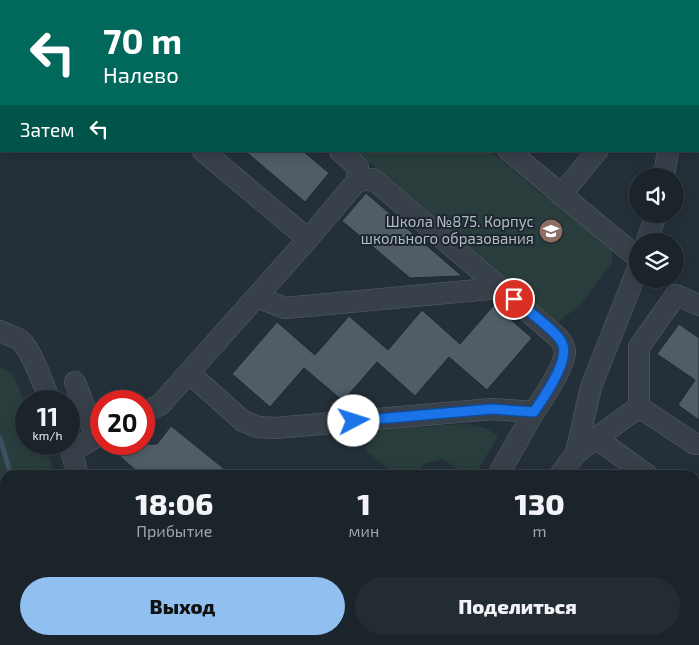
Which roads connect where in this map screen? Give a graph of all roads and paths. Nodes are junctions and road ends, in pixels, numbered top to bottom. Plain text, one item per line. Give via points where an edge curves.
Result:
1 (204, 152) edge
2 (341, 152) edge
3 (510, 152) edge
4 (596, 152) edge
5 (668, 152) edge
6 (665, 168) edge
7 (357, 180) junction
8 (561, 195) junction
9 (308, 239) junction
10 (629, 251) edge
11 (500, 288) junction
12 (630, 288) edge
13 (257, 297) junction
14 (699, 305) edge
15 (0, 331) edge
16 (189, 372) junction
17 (75, 382) dead end
18 (45, 390) edge
19 (155, 406) edge
20 (639, 407) junction
21 (534, 412) junction
22 (90, 415) edge
23 (596, 438) junction
24 (699, 444) edge
25 (576, 453) junction
26 (72, 455) edge
27 (77, 470) edge
28 (501, 470) edge
29 (564, 470) edge
30 (640, 470) edge

1 - 9 street
2 - 7 street via 358,167
3 - 8 street
4 - 8 street
5 - 6 street
7 - 9 street
7 - 11 street via 373,179
8 - 10 street
9 - 13 street
11 - 13 street via 285,308
11 - 21 street via 562,342 565,352 552,383
12 - 25 street via 591,387
13 - 16 street
14 - 20 street via 676,295 639,346
15 - 18 street via 19,339 26,347
16 - 19 street
16 - 21 street via 243,421 258,427 492,409
17 - 22 street
20 - 23 street
20 - 24 street
21 - 28 street
23 - 25 street
23 - 30 street
25 - 29 street
26 - 27 street

